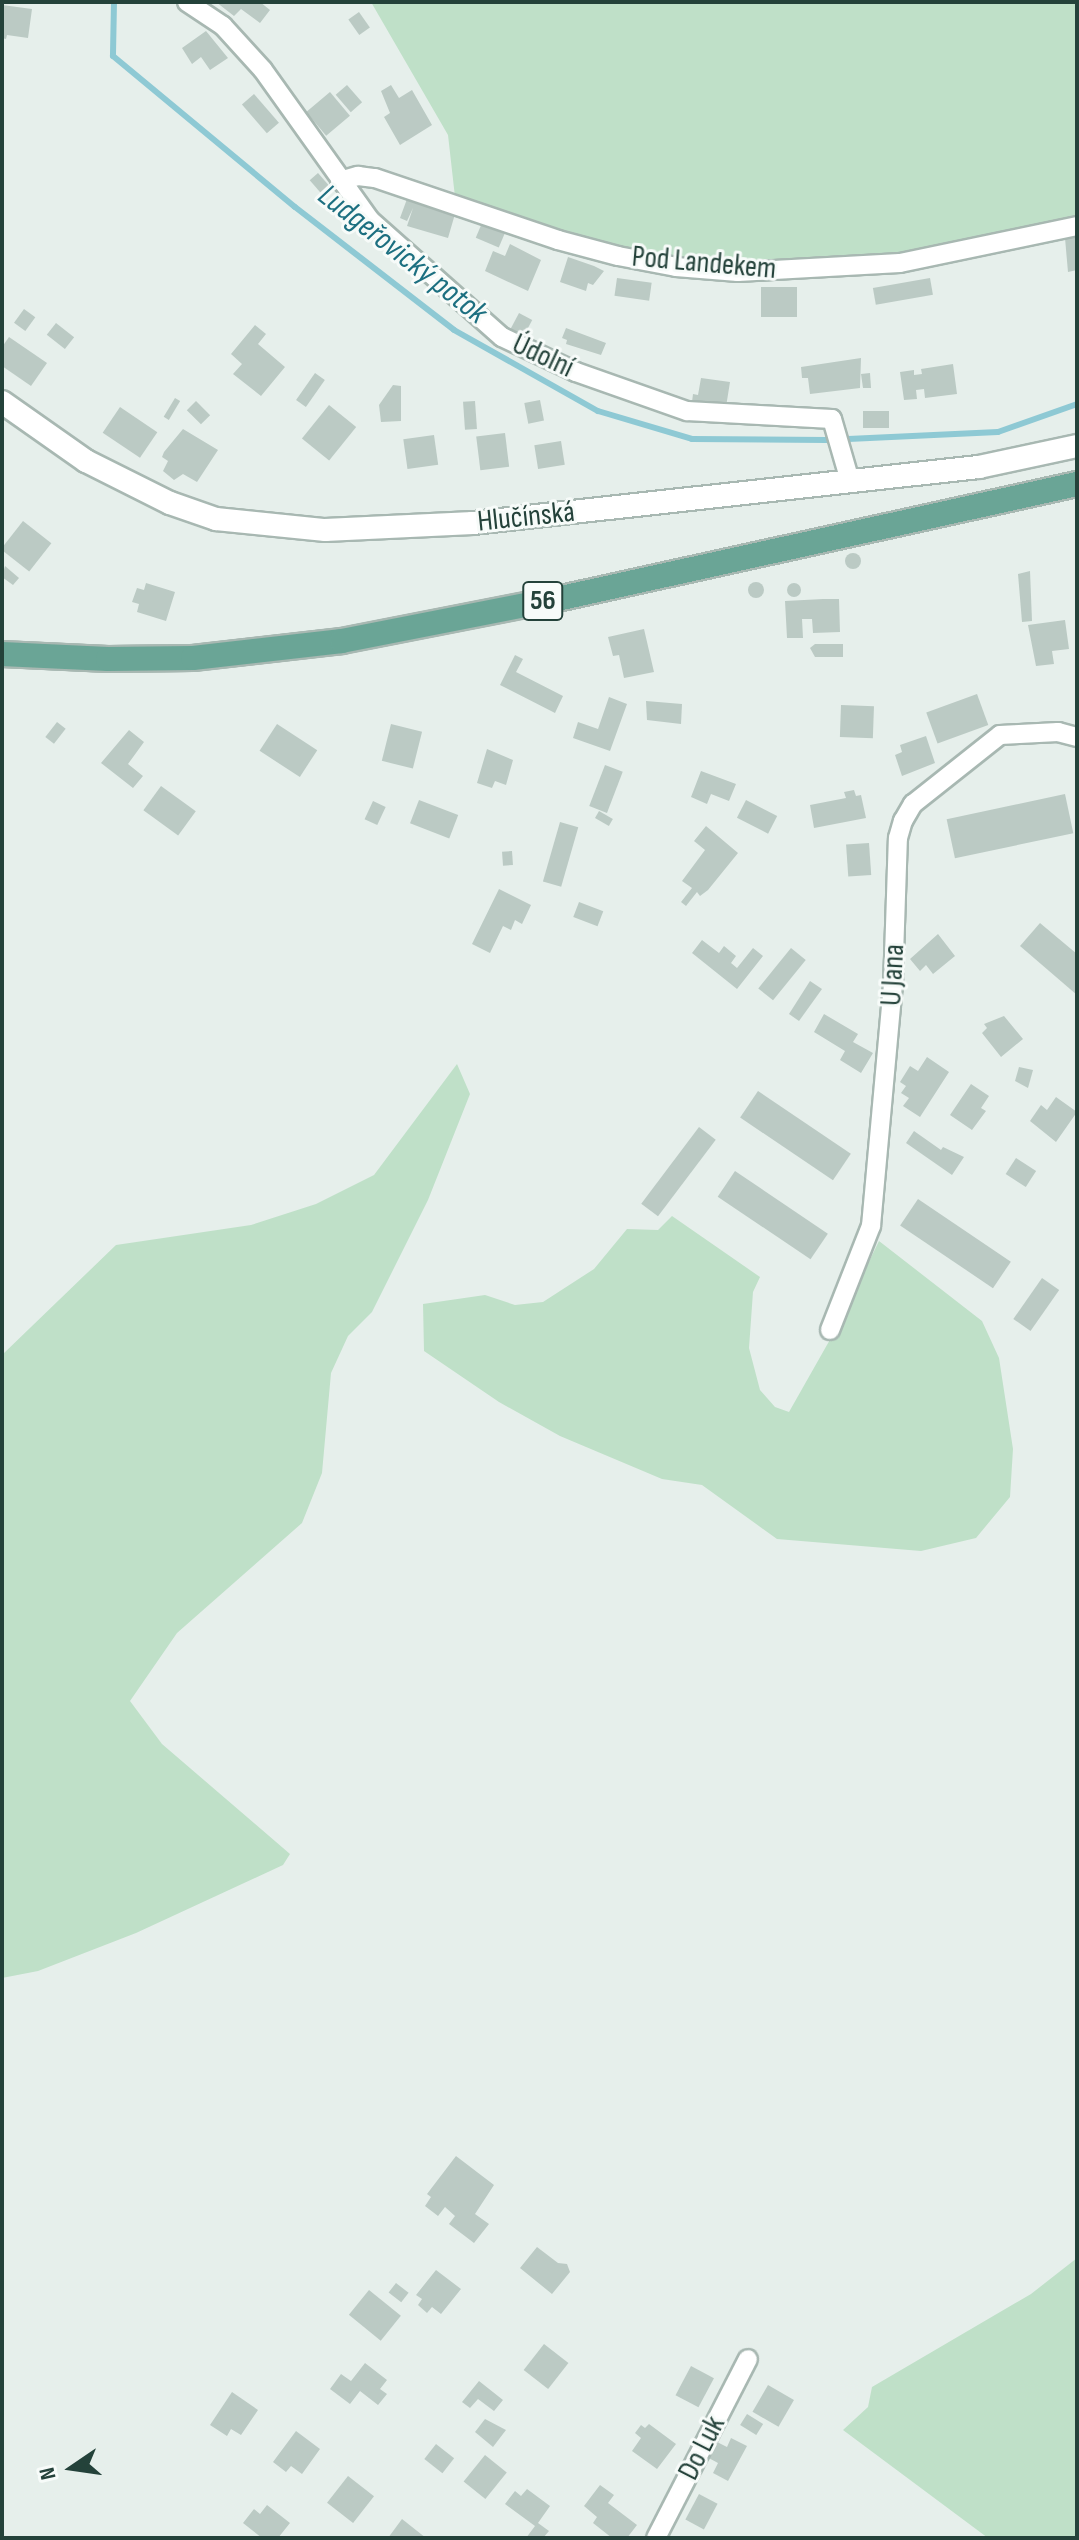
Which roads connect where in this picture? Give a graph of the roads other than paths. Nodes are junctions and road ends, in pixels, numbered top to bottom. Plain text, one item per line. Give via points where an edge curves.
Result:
1 (187, 2) edge
2 (340, 181) junction
3 (1077, 226) edge
4 (2, 402) edge
5 (1077, 446) edge
6 (850, 481) junction
7 (1077, 484) edge
8 (2, 654) edge
9 (1077, 737) edge
10 (830, 1330) dead end
11 (748, 2359) dead end
12 (656, 2538) edge

1 - 2 street, Údolní via 223,26 263,70
2 - 3 street, Pod Landekem via 375,178 618,256 738,272 900,263
2 - 6 street, Údolní via 370,220 422,269 487,326 524,350 687,411 832,419
4 - 6 street, Hlučínská via 86,461 170,503 216,519 276,528 375,530 473,523
5 - 6 street, Hlučínská via 979,467
7 - 8 main road, 56 via 342,641 193,658
9 - 10 street, U Jana via 1058,732 1000,735 913,804 903,821 871,1226
11 - 12 street, Do Luk

